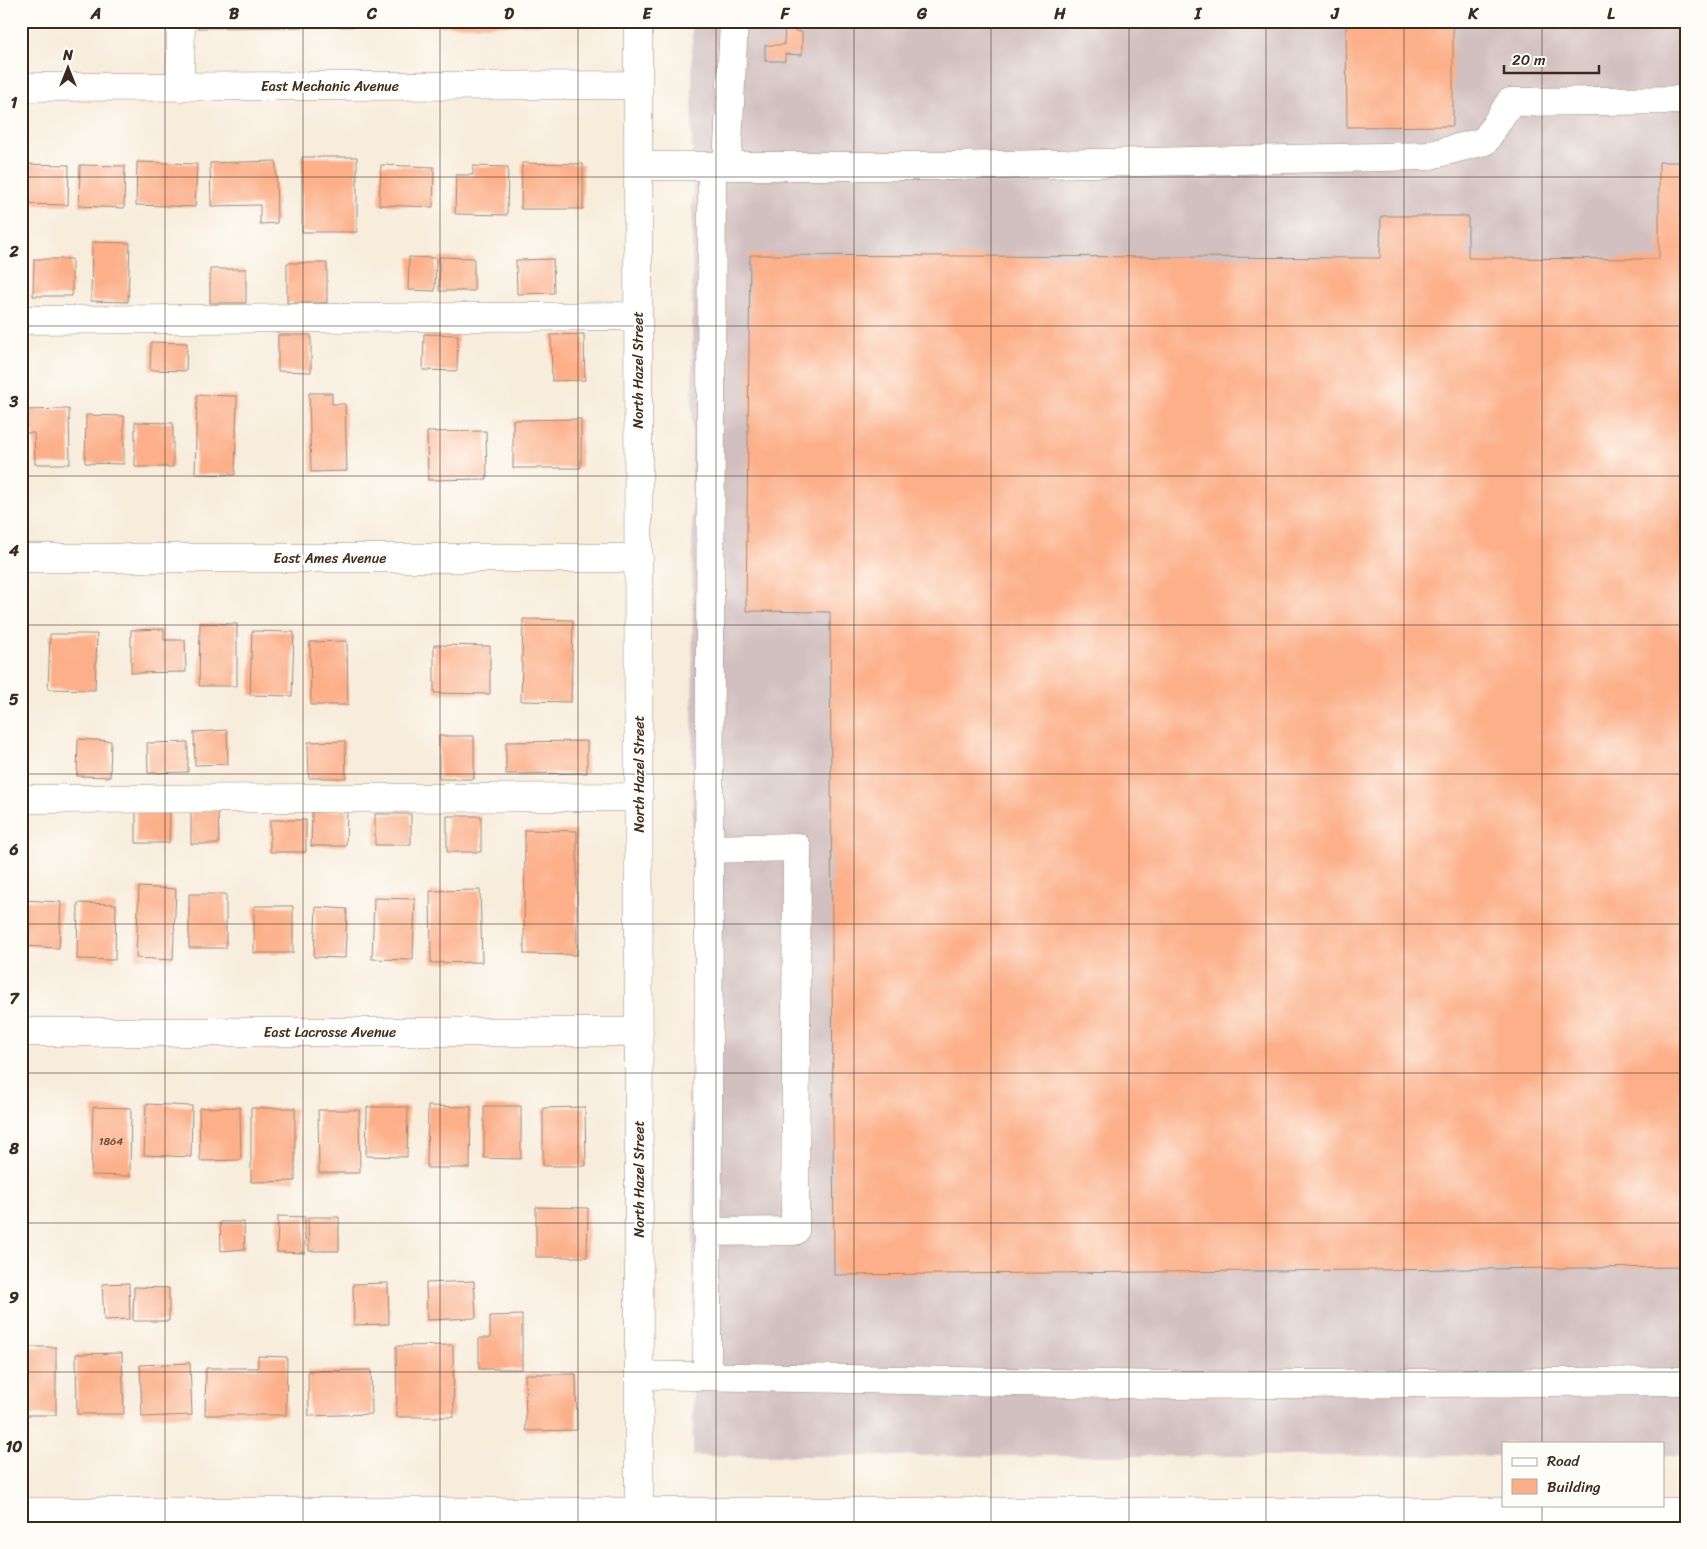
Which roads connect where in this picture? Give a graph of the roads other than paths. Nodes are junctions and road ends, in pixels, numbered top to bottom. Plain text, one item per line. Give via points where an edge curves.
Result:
1 (181, 21) edge
2 (638, 21) edge
3 (734, 21) edge
4 (638, 85) junction
5 (21, 87) edge
6 (180, 87) junction
7 (1686, 100) edge
8 (638, 166) junction
9 (719, 166) junction
10 (638, 316) junction
11 (21, 320) edge
12 (21, 558) edge
13 (639, 558) junction
14 (639, 797) junction
15 (21, 799) edge
16 (709, 848) junction
17 (21, 1032) edge
18 (639, 1032) junction
19 (707, 1232) junction
20 (639, 1375) junction
21 (707, 1376) junction
22 (1686, 1381) edge
23 (21, 1512) edge
24 (1686, 1512) edge
25 (639, 1520) edge
26 (1213, 1520) edge
27 (1642, 1520) edge

1 - 6 street
2 - 4 street, North Hazel Street
3 - 9 street
4 - 6 street, East Mechanic Avenue
4 - 8 street, North Hazel Street
5 - 6 street, East Mechanic Avenue
7 - 9 street via 1510,102 1485,141 1427,156 951,166
8 - 9 street
8 - 10 street, North Hazel Street
9 - 16 street
10 - 11 street
10 - 13 street, North Hazel Street
12 - 13 street, East Ames Avenue
13 - 14 street, North Hazel Street
14 - 15 street
14 - 18 street, North Hazel Street
16 - 19 street
16 - 19 street via 797,847 795,1230
17 - 18 street, East Lacrosse Avenue
18 - 20 street, North Hazel Street
19 - 21 street
20 - 21 street
20 - 25 street, North Hazel Street
21 - 22 street via 1166,1385
23 - 25 street
24 - 27 street
25 - 26 street
26 - 27 street

